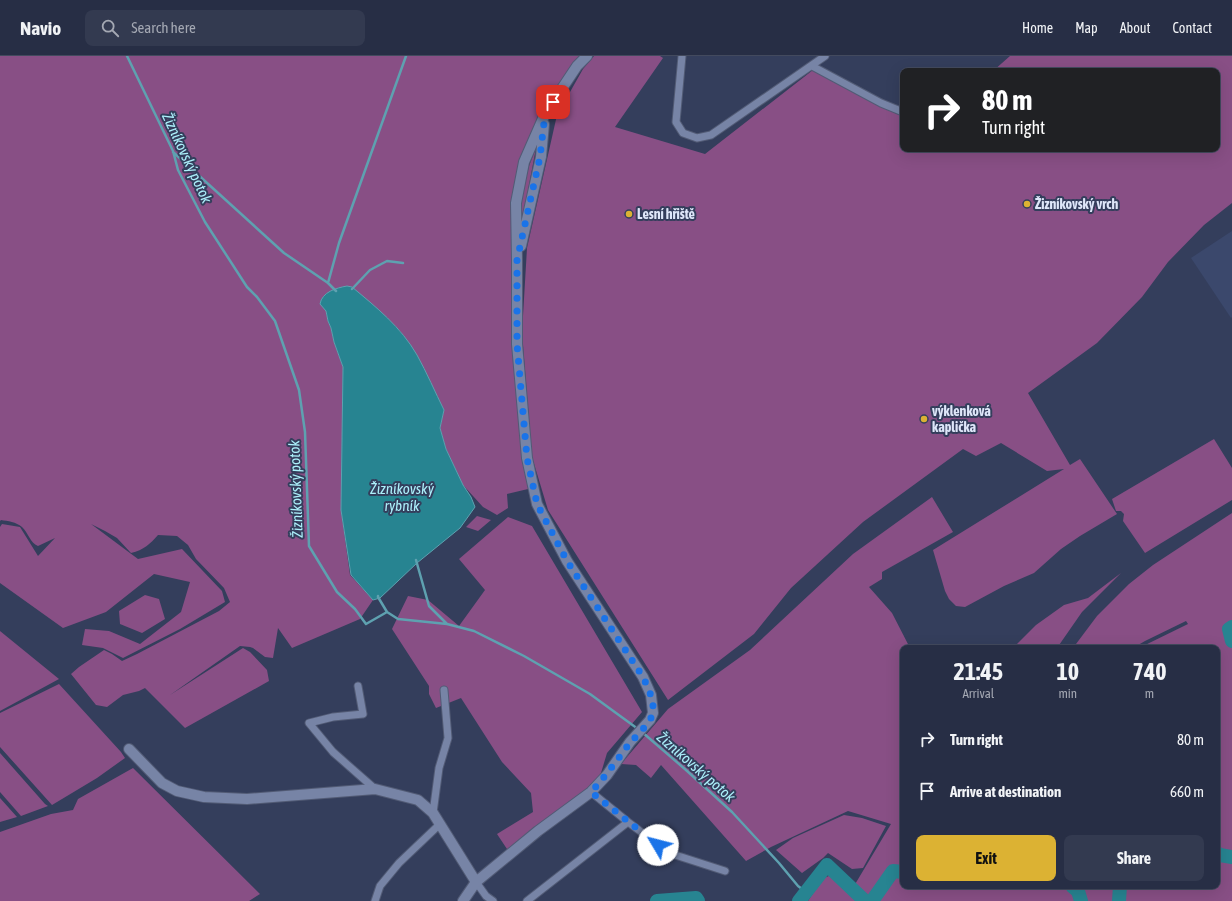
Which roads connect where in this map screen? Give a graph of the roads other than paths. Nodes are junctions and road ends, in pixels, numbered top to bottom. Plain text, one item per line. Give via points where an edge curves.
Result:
1 (586, 56) edge
2 (682, 56) edge
3 (824, 56) edge
4 (812, 66) junction
5 (900, 111) edge
6 (545, 114) junction
7 (517, 260) junction
8 (358, 686) dead end
9 (444, 690) dead end
10 (129, 749) dead end
11 (375, 789) junction
12 (591, 792) junction
13 (433, 813) junction
14 (628, 822) junction
15 (440, 824) junction
16 (725, 871) dead end
17 (476, 882) junction
18 (375, 901) edge
19 (463, 901) edge
20 (493, 901) edge
21 (527, 901) edge

1 - 6 street
2 - 4 street via 676,122 683,133 697,138 711,135
3 - 4 street
4 - 5 street
6 - 7 street via 540,157
6 - 7 street via 524,162 516,203
7 - 12 street via 517,344 527,458 537,504 567,561 643,677 652,695 653,713 650,720
8 - 11 street via 363,714 309,723 333,752
9 - 13 street via 448,738
10 - 11 street via 162,783 177,791 204,797 247,799
11 - 13 street via 418,800
12 - 14 street
12 - 17 street
13 - 15 street
14 - 16 street via 669,853
14 - 21 street
15 - 17 street
15 - 18 street via 398,863 380,886
17 - 19 street
17 - 20 street

